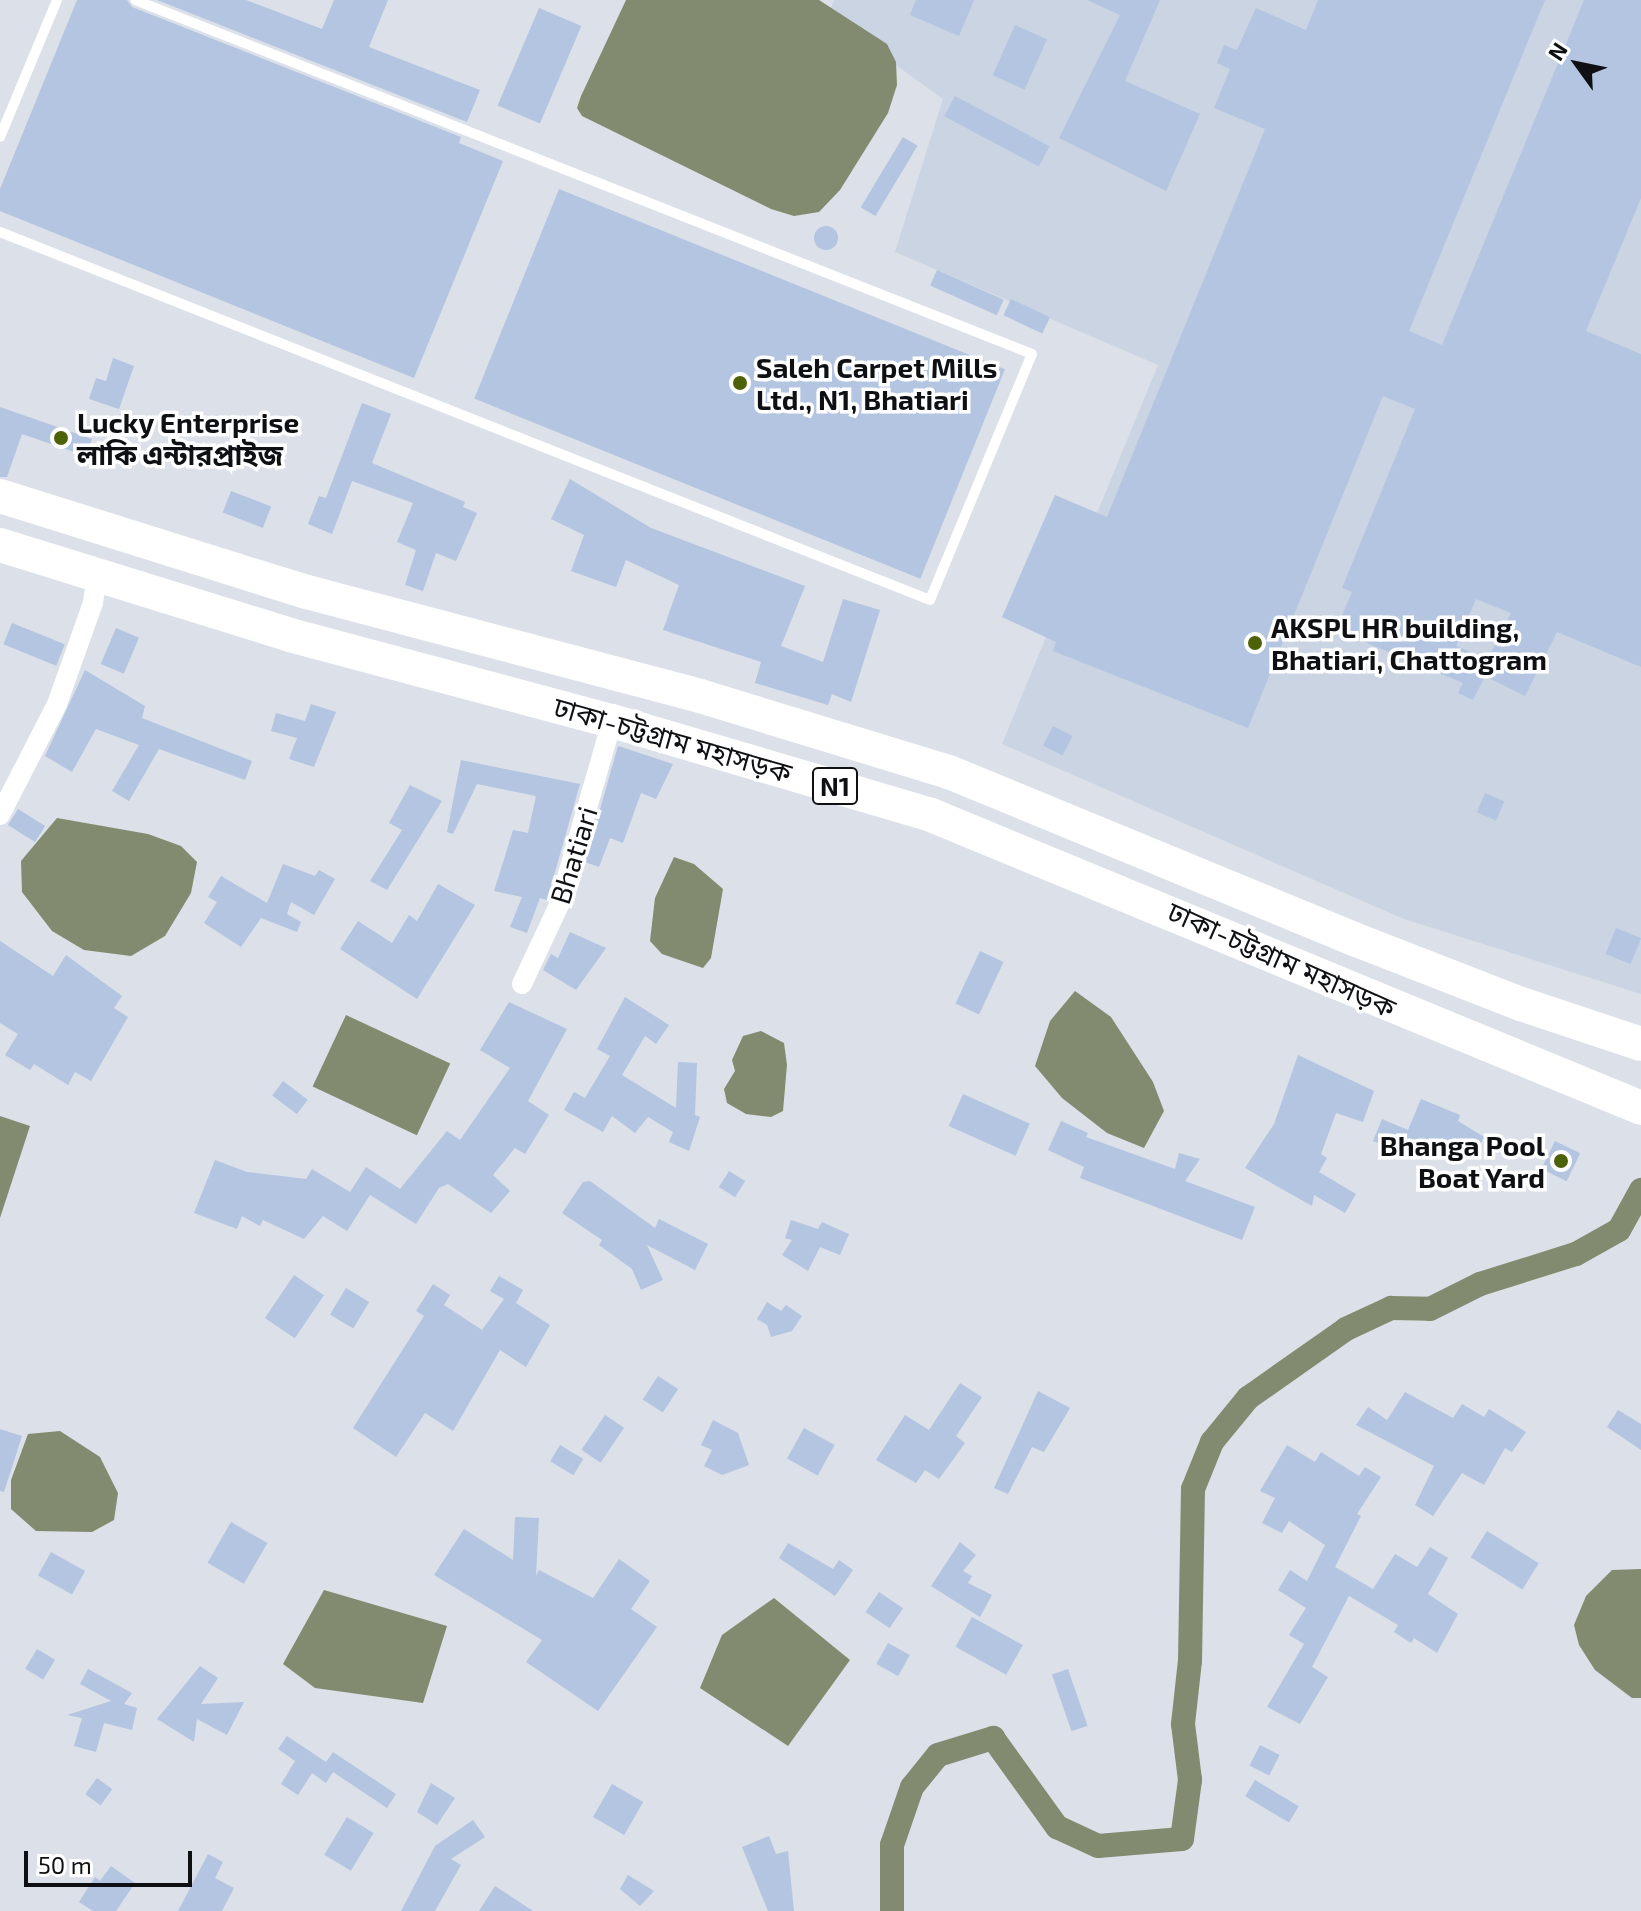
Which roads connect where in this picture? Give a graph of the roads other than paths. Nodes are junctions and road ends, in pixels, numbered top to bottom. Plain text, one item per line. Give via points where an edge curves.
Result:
1 (57, 0) edge
2 (135, 0) edge
3 (0, 137) edge
4 (0, 232) edge
5 (0, 496) edge
6 (0, 545) edge
7 (97, 576) junction
8 (612, 721) junction
9 (0, 815) edge
10 (522, 984) dead end
11 (1641, 1044) edge
12 (1641, 1108) edge

1 - 3 lane
2 - 4 lane via 1032,354 930,600
5 - 11 highway, ঢাকা-চট্টগ্রাম মহাসড়ক / N1 via 307,592 700,696 949,772 1354,939
6 - 7 highway, ঢাকা-চট্টগ্রাম মহাসড়ক / N1
7 - 8 highway, ঢাকা-চট্টগ্রাম মহাসড়ক / N1 via 290,635
7 - 9 street via 93,603 57,704
8 - 10 street, Bhatiari via 559,905
8 - 12 highway, ঢাকা-চট্টগ্রাম মহাসড়ক / N1 via 931,815

